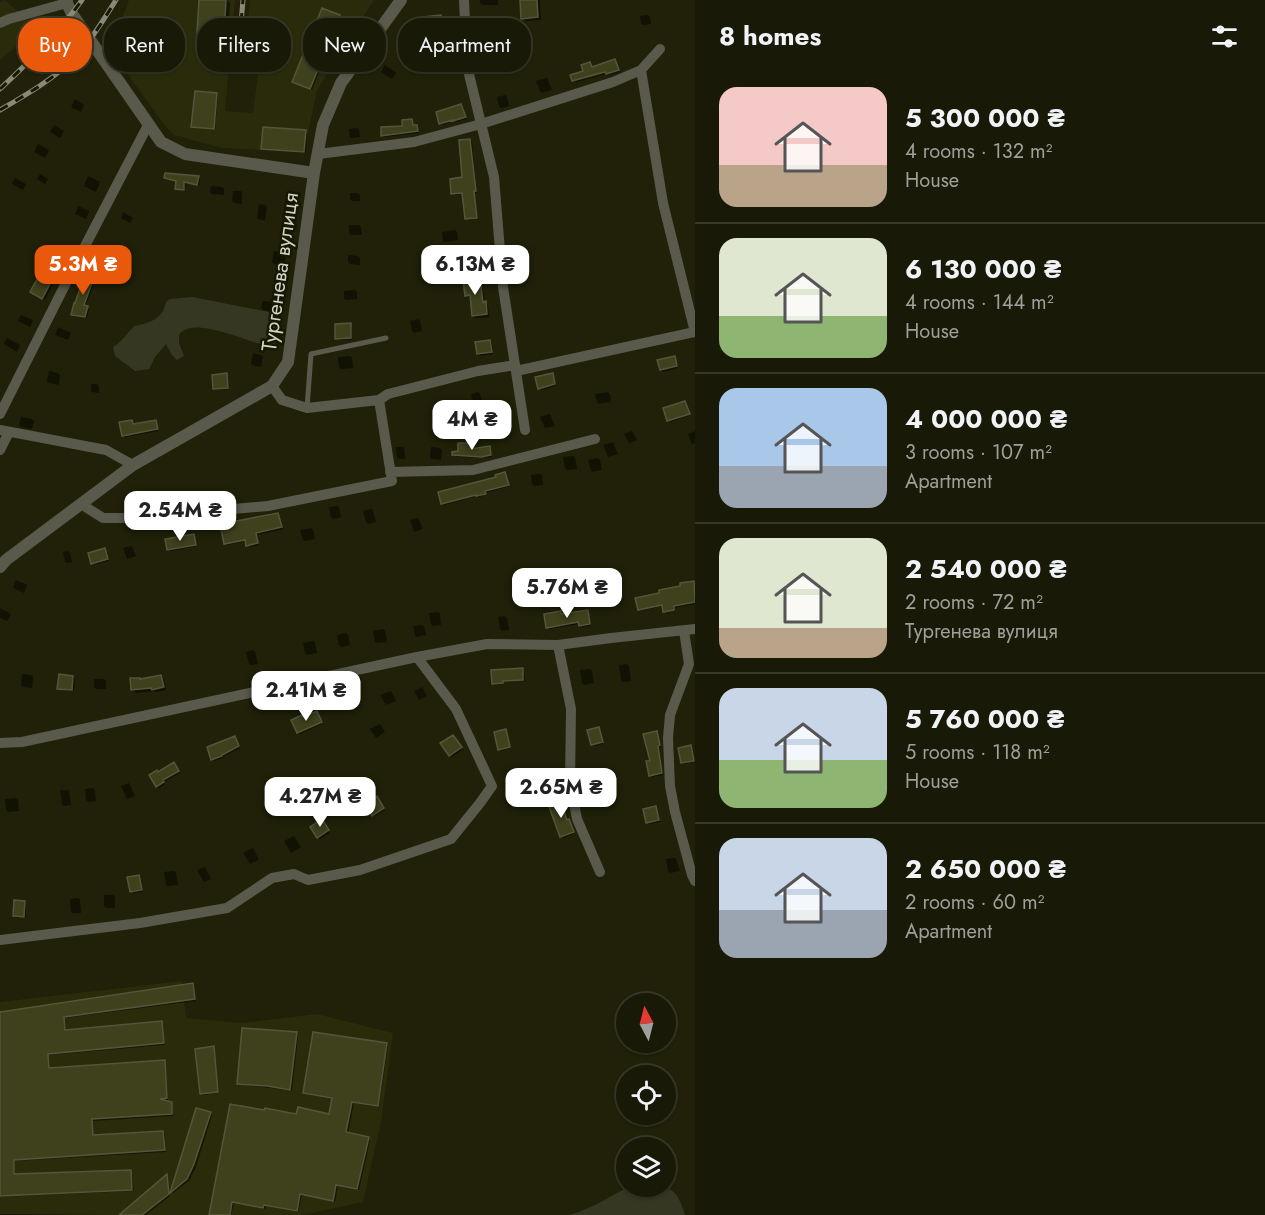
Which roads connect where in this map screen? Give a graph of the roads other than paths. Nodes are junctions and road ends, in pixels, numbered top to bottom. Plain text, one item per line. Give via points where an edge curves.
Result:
1 (401, 0) edge
2 (464, 0) edge
3 (67, 2) edge
4 (0, 23) edge
5 (660, 48) dead end
6 (641, 70) junction
7 (481, 124) junction
8 (148, 125) junction
9 (318, 154) junction
10 (314, 173) junction
11 (695, 332) edge
12 (386, 338) dead end
13 (516, 368) junction
14 (272, 386) junction
15 (379, 400) junction
16 (307, 408) junction
17 (0, 414) edge
18 (525, 430) dead end
19 (5, 431) edge
20 (595, 439) dead end
21 (0, 450) edge
22 (133, 465) junction
23 (390, 472) junction
24 (81, 504) junction
25 (0, 567) edge
26 (690, 630) edge
27 (558, 645) junction
28 (417, 657) junction
29 (0, 743) edge
30 (600, 872) dead end
31 (695, 881) edge
32 (0, 940) edge

1 - 9 street, Тургенева вулиця via 341,83 323,125
2 - 7 street via 467,66
3 - 4 street
3 - 8 street
5 - 6 street
6 - 7 street
6 - 11 street via 663,202
7 - 9 street via 414,142
7 - 13 street via 494,177 503,287
8 - 10 street via 161,141 185,154
8 - 17 street
9 - 10 street, Тургенева вулиця
10 - 14 street, Тургенева вулиця via 288,362
11 - 13 street
12 - 16 lane via 311,354
13 - 15 street via 478,371 388,394
13 - 18 street
14 - 16 street via 282,400
14 - 22 street, Тургенева вулиця
15 - 16 street
15 - 23 street
19 - 21 street
19 - 22 street via 106,450
20 - 23 street via 473,470
22 - 24 street, Тургенева вулиця
23 - 24 street via 392,482 268,506 104,518
24 - 25 street, Тургенева вулиця
26 - 27 street
26 - 31 street via 689,664 670,715 668,738 675,813
27 - 28 street via 487,644
27 - 30 street via 571,709 570,782 577,819
28 - 29 street via 22,742
28 - 32 street via 456,709 492,786 451,839 360,870 308,879 294,874 272,878 227,908

